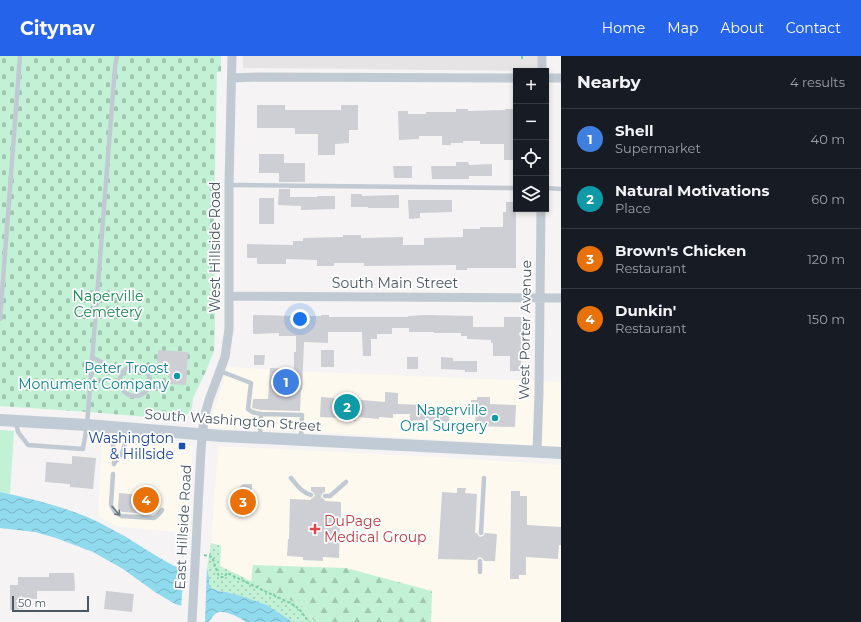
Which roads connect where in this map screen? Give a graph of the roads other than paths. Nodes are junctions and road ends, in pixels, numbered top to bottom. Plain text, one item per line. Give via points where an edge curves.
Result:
1 (20, 56) edge
2 (117, 56) edge
3 (232, 56) edge
4 (542, 56) edge
5 (542, 68) edge
6 (232, 78) junction
7 (513, 78) edge
8 (549, 78) edge
9 (561, 78) edge
10 (229, 185) junction
11 (513, 188) edge
12 (549, 188) edge
13 (561, 188) edge
14 (541, 212) edge
15 (229, 296) junction
16 (540, 298) junction
17 (561, 298) edge
18 (0, 319) edge
19 (92, 357) junction
20 (220, 371) junction
21 (123, 374) junction
22 (261, 414) junction
23 (0, 420) edge
24 (16, 421) junction
25 (87, 425) junction
26 (101, 427) junction
27 (135, 429) junction
28 (203, 434) junction
29 (260, 438) junction
30 (301, 440) junction
31 (537, 452) junction
32 (561, 453) edge
33 (113, 474) dead end
34 (291, 478) dead end
35 (484, 478) dead end
36 (346, 482) dead end
37 (311, 495) dead end
38 (325, 496) dead end
39 (162, 510) dead end
40 (481, 533) dead end
41 (480, 561) dead end
42 (480, 572) dead end
43 (192, 622) edge

1 - 18 lane
2 - 19 lane
3 - 6 street, West Hillside Road
4 - 5 street
6 - 7 street
6 - 10 street, West Hillside Road
8 - 9 street
10 - 11 lane
10 - 15 street, West Hillside Road
12 - 13 lane
14 - 16 street, West Porter Avenue
15 - 16 street, South Main Street
15 - 20 street, West Hillside Road via 229,329
16 - 17 street, South Main Street
16 - 31 street, West Porter Avenue
19 - 21 lane
19 - 25 lane
20 - 22 lane via 251,383 248,409
20 - 28 street, West Hillside Road via 204,418
21 - 21 lane via 120,382 128,394 136,396 148,389 150,379 145,370 136,366 130,367
22 - 29 lane
22 - 30 lane via 302,415
23 - 24 main road, South Washington Street
24 - 25 main road, South Washington Street
24 - 25 lane via 18,432 28,445 83,449
25 - 26 main road, South Washington Street
26 - 27 main road, South Washington Street
26 - 27 lane via 110,436 114,447 114,464 122,453 127,438
27 - 28 main road, South Washington Street
28 - 29 main road, South Washington Street
28 - 43 street, East Hillside Road
29 - 30 main road, South Washington Street
30 - 31 main road, South Washington Street
31 - 32 main road, South Washington Street
33 -> 39 lane via 111,505 115,512 121,516 154,518
34 - 37 lane via 302,491
35 - 40 lane
36 - 38 lane via 330,496
41 - 42 lane

